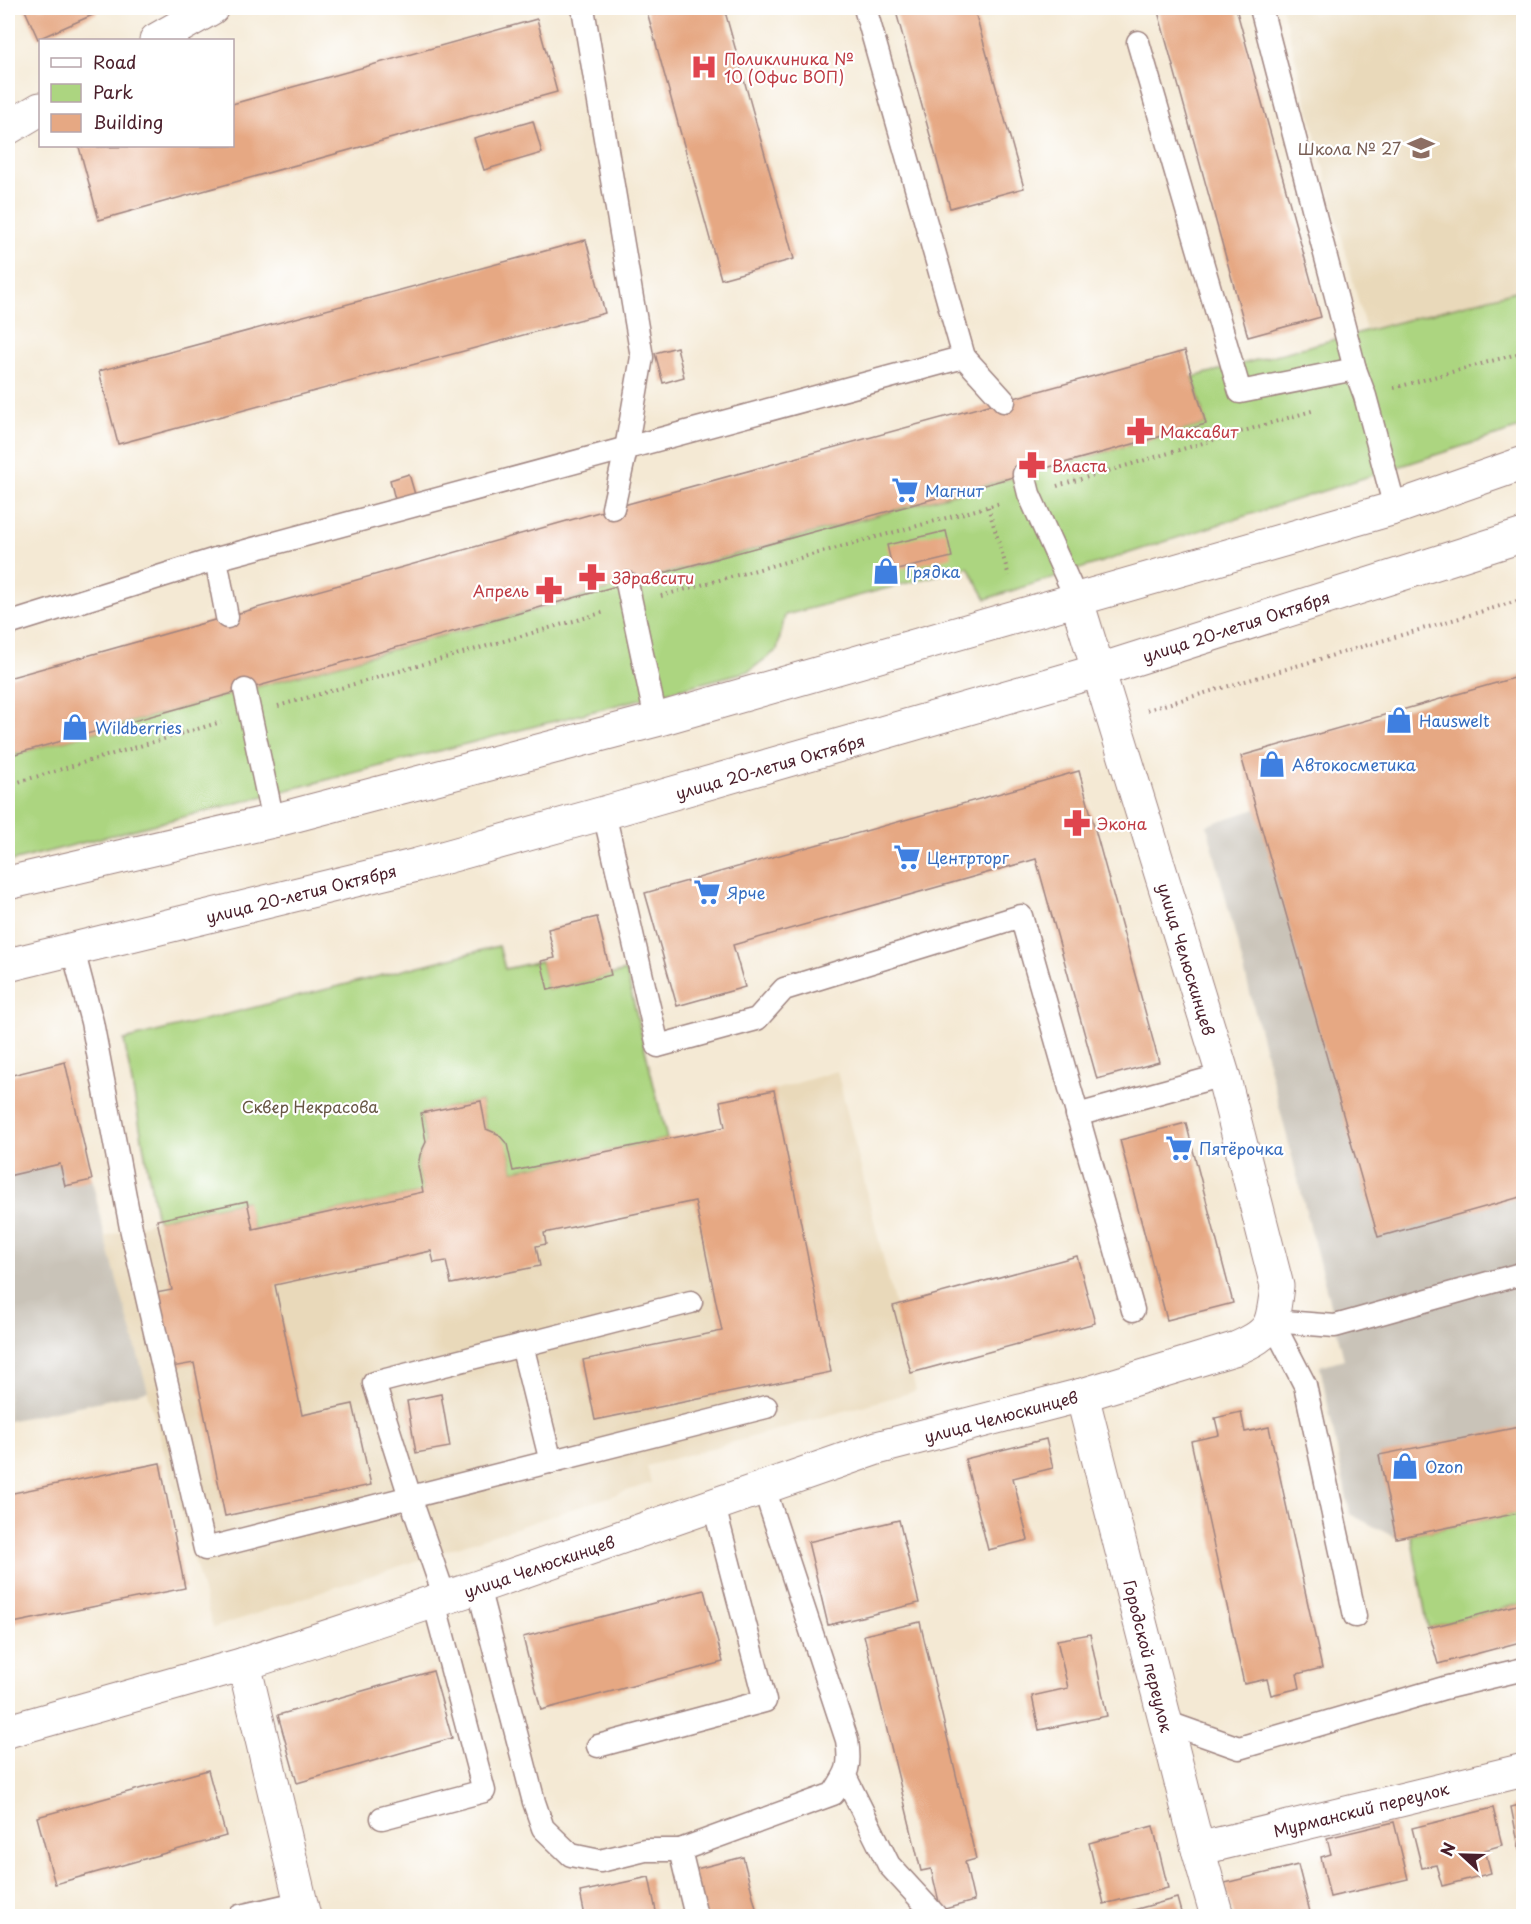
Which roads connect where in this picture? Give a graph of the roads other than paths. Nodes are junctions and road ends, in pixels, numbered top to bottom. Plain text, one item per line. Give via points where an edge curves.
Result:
1 (212, 8) edge
2 (583, 8) edge
3 (866, 8) edge
4 (1261, 8) edge
5 (158, 39) edge
6 (1138, 42) dead end
7 (39, 110) edge
8 (8, 128) edge
9 (964, 357) junction
10 (1355, 369) junction
11 (1004, 401) dead end
12 (626, 449) junction
13 (1524, 463) edge
14 (1027, 484) road end
15 (613, 508) dead end
16 (1395, 508) junction
17 (1524, 535) edge
18 (216, 559) junction
19 (630, 593) road end
20 (1076, 598) junction
21 (227, 616) dead end
22 (8, 624) edge
23 (1097, 671) junction
24 (245, 690) dead end
25 (656, 720) junction
26 (604, 813) junction
27 (273, 821) junction
28 (8, 883) edge
29 (74, 950) junction
30 (8, 965) edge
31 (1223, 1075) junction
32 (1077, 1115) junction
33 (1524, 1273) edge
34 (691, 1302) dead end
35 (1133, 1310) dead end
36 (1272, 1321) junction
37 (522, 1345) junction
38 (1082, 1395) junction
39 (766, 1407) dead end
40 (550, 1462) junction
41 (764, 1488) junction
42 (410, 1497) junction
43 (714, 1506) junction
44 (478, 1587) junction
45 (440, 1600) junction
46 (1355, 1616) dead end
47 (244, 1664) junction
48 (1524, 1669) edge
49 (1166, 1722) junction
50 (8, 1731) edge
51 (598, 1746) dead end
52 (1524, 1770) edge
53 (845, 1776) junction
54 (382, 1818) dead end
55 (1198, 1849) junction
56 (680, 1850) junction
57 (303, 1909) edge
58 (240, 1917) edge
59 (696, 1917) edge
60 (936, 1917) edge
61 (1217, 1917) edge

1 - 5 street
2 - 12 lane via 642,357
3 - 9 lane
4 - 10 lane
6 - 10 lane via 1240,392
7 - 8 street
9 - 11 lane
9 - 12 lane
10 - 16 lane
12 - 15 lane
12 - 18 lane
13 - 16 street
14 - 20 lane
16 - 20 street
17 - 23 street, улица 20-летия Октября
18 - 21 lane
18 - 22 lane
19 - 25 lane
20 - 23 street, улица Челюскинцев
20 - 25 street
23 - 26 street, улица 20-летия Октября
23 - 31 street, улица Челюскинцев
24 - 27 lane
25 - 27 street
26 - 29 street, улица 20-летия Октября via 417,865
26 - 32 lane via 658,1046 757,1019 784,989 1021,916
27 - 28 street
29 - 30 street, улица 20-летия Октября
29 - 42 lane via 92,1022 131,1228 205,1549
31 - 32 lane
31 - 36 street, улица Челюскинцев via 1277,1287
32 - 35 lane
33 - 36 lane via 1335,1326
34 - 37 lane
36 - 38 street, улица Челюскинцев via 1258,1339 1236,1348
36 - 46 lane via 1305,1386
37 - 40 lane
37 - 42 lane via 374,1383
38 - 41 street, улица Челюскинцев via 877,1448
38 - 49 street, Городской переулок
39 - 40 lane
40 - 42 lane
41 - 43 street, улица Челюскинцев
41 - 53 lane via 847,1740 850,1761
42 - 45 lane
43 - 44 street, улица Челюскинцев
43 - 51 lane via 765,1701
44 - 45 street, улица Челюскинцев
44 - 56 lane via 543,1828 571,1855 600,1862 645,1850
45 - 47 street, улица Челюскинцев
45 - 54 lane via 484,1791
47 - 50 street, улица Челюскинцев
47 - 57 street
48 - 49 lane via 1444,1688 1239,1748
49 - 55 street, Городской переулок
52 - 55 street, Мурманский переулок
53 - 56 lane via 833,1794
53 - 60 lane via 889,1865
55 - 61 street, Городской переулок
56 - 59 lane
57 - 58 lane

